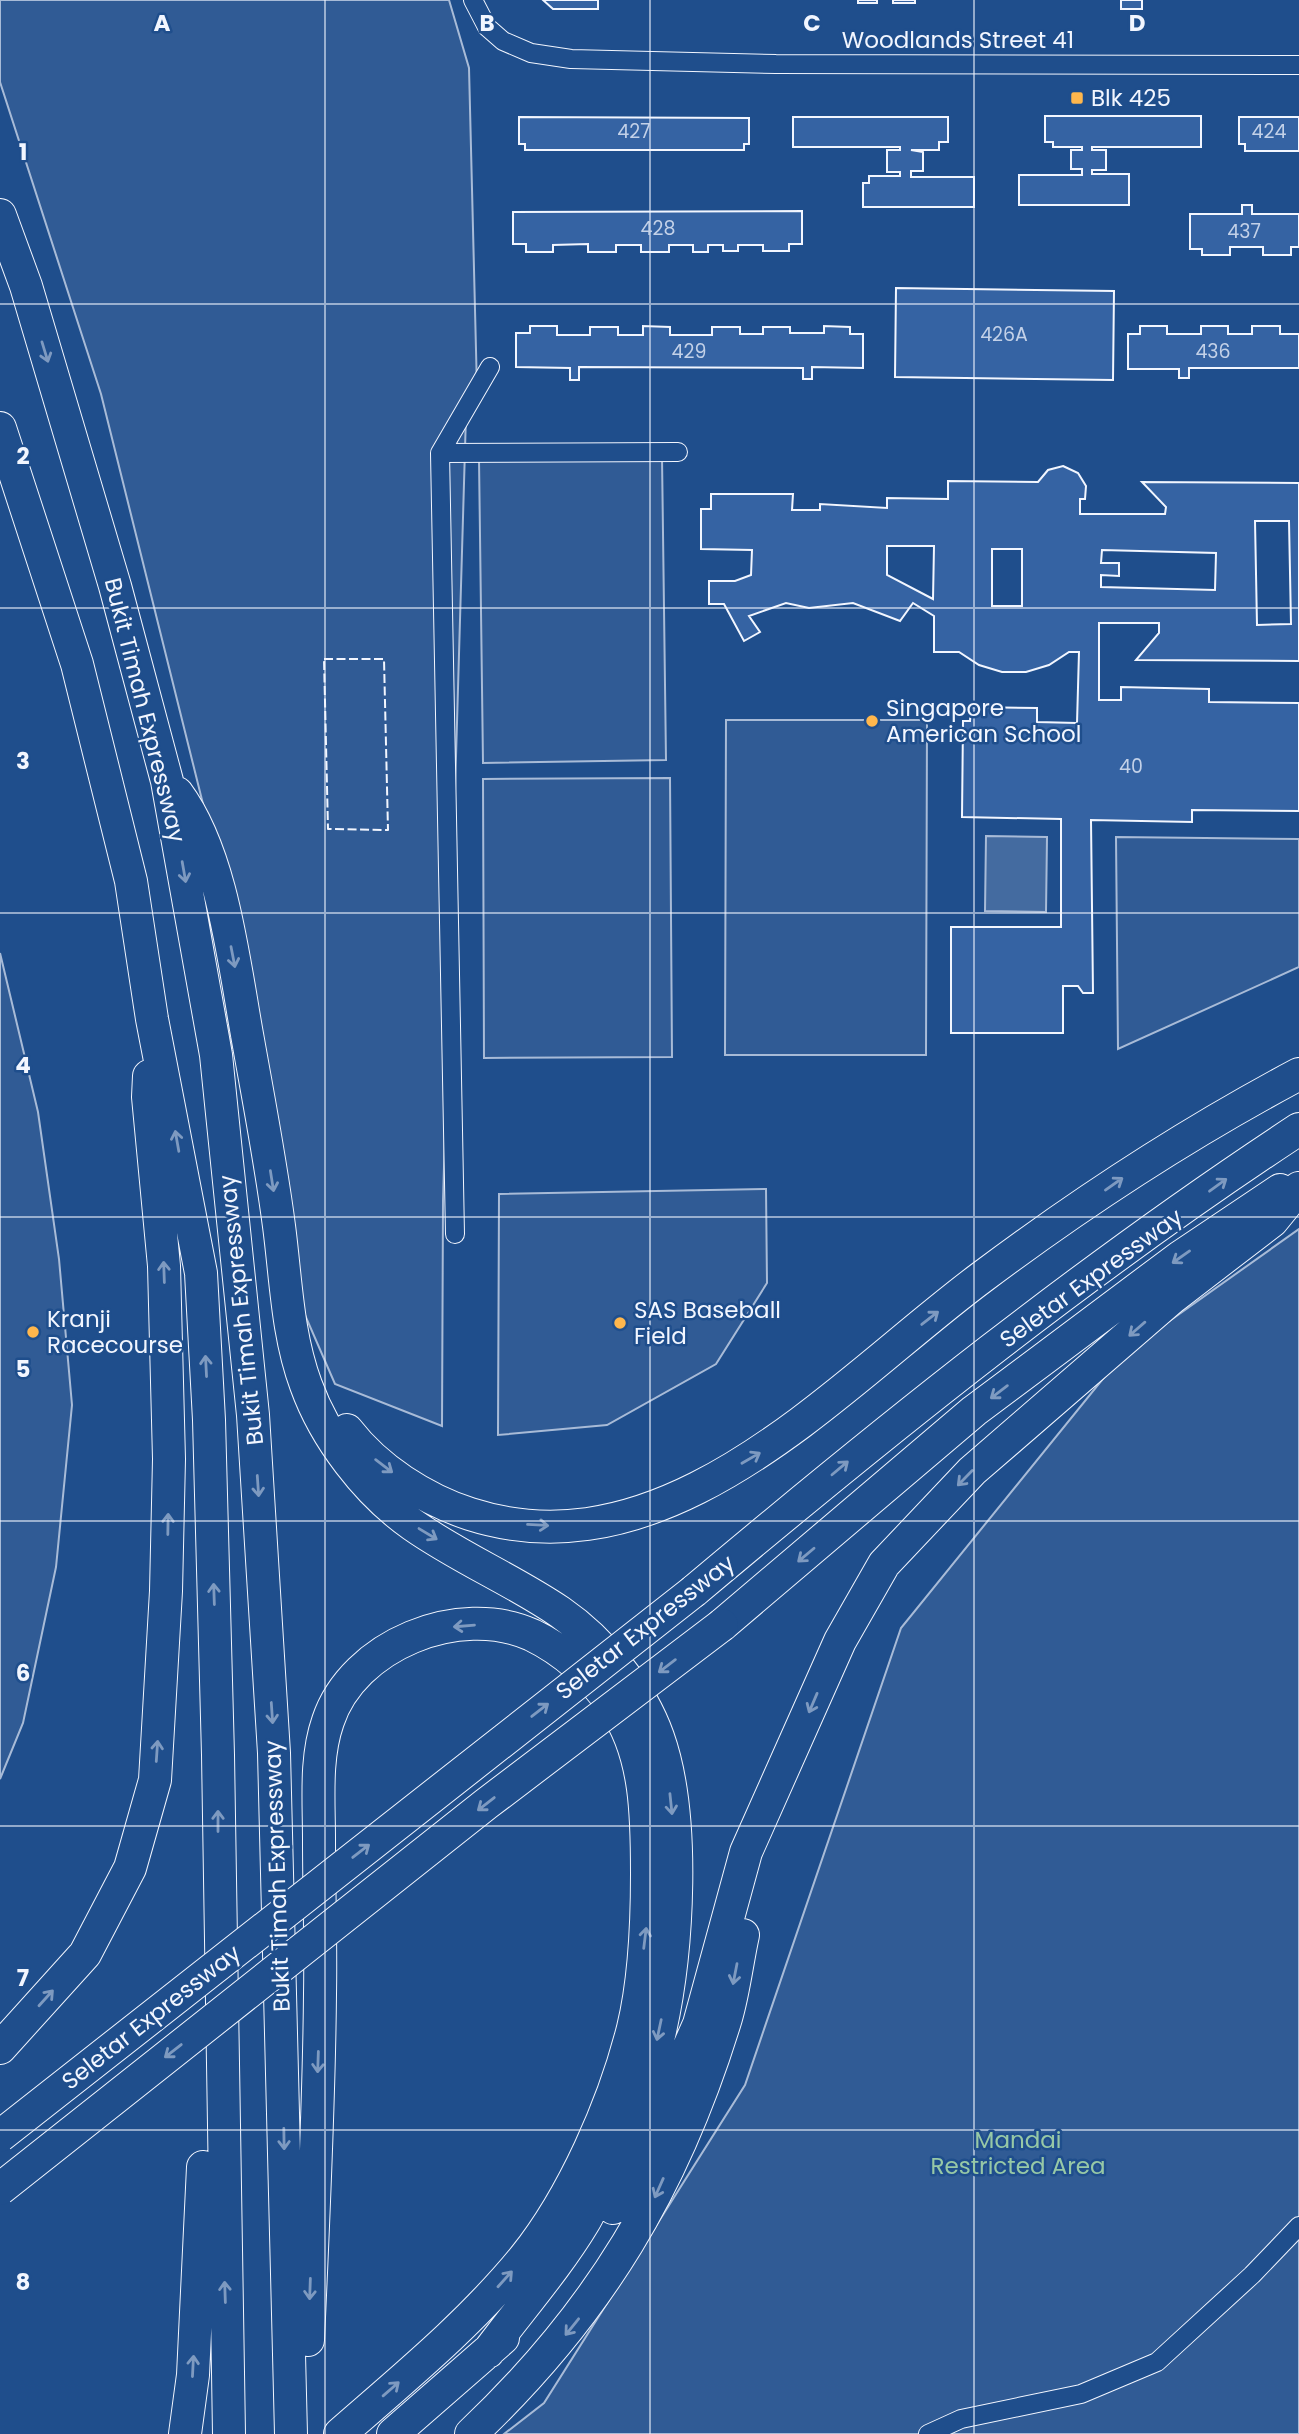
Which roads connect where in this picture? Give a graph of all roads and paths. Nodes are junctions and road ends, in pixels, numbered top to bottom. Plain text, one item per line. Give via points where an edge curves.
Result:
1 (473, 0) edge
2 (1299, 65) edge
3 (0, 199) edge
4 (0, 215) edge
5 (26, 286) junction
6 (491, 367) dead end
7 (0, 428) edge
8 (678, 452) dead end
9 (440, 453) junction
10 (167, 780) junction
11 (152, 1019) junction
12 (1299, 1074) edge
13 (1299, 1129) edge
14 (1299, 1178) edge
15 (1299, 1188) edge
16 (455, 1234) dead end
17 (287, 1306) junction
18 (764, 1812) junction
19 (220, 1975) junction
20 (0, 2048) edge
21 (0, 2136) edge
22 (0, 2189) edge
23 (1299, 2225) edge
24 (488, 2352) junction
25 (185, 2434) edge
26 (229, 2434) edge
27 (291, 2434) edge
28 (305, 2434) edge
29 (340, 2434) edge
30 (393, 2434) edge
31 (471, 2434) edge
32 (928, 2434) edge

1 - 2 street, Woodlands Street 41 via 487,27 503,41 531,54 571,60
3 - 5 highway
4 - 5 highway, Bukit Timah Expressway
5 -> 10 highway, Bukit Timah Expressway
6 - 9 street
7 - 11 highway, Bukit Timah Expressway via 77,664 99,749 131,881
8 - 9 street
9 - 16 street
10 -> 17 highway via 198,828 232,949 266,1143
10 -> 27 highway, Bukit Timah Expressway via 216,1055 253,1415 274,1753
19 -> 11 highway, Bukit Timah Expressway via 209,1420 201,1273
20 -> 11 highway via 85,1954 130,1868 155,1780 169,1459 164,1266 148,1097
17 -> 12 highway via 319,1385 351,1435 408,1484 445,1506 497,1523 566,1527 629,1517 693,1490 759,1454 981,1277 1122,1178
21 -> 13 highway, Seletar Expressway, bridge via 694,1591 871,1442 1086,1279
14 -> 22 highway, bridge via 1180,1257 974,1411 722,1625 486,1804
15 -> 18 highway via 1272,1221 1173,1297 972,1471 884,1564 840,1641
17 -> 24 highway via 304,1380 322,1418 365,1482 411,1524 561,1613 596,1642 626,1679 658,1737 668,1772 674,1831 674,1924 660,2032 630,2122 585,2221
18 - 24 highway via 746,1852 699,2024 643,2151 606,2222 553,2288
18 -> 31 highway via 766,1847 723,2027 656,2196 612,2272 573,2327
25 -> 19 highway
26 -> 19 highway, Bukit Timah Expressway
23 - 32 street via 1157,2362 1081,2394 961,2419
24 - 30 highway
29 -> 28 highway via 459,2330 525,2256 551,2218 602,2119 633,2027 647,1922 647,1834 640,1766 616,1709 575,1662 531,1635 476,1625 445,1627 374,1658 337,1699 321,1749 320,1994

